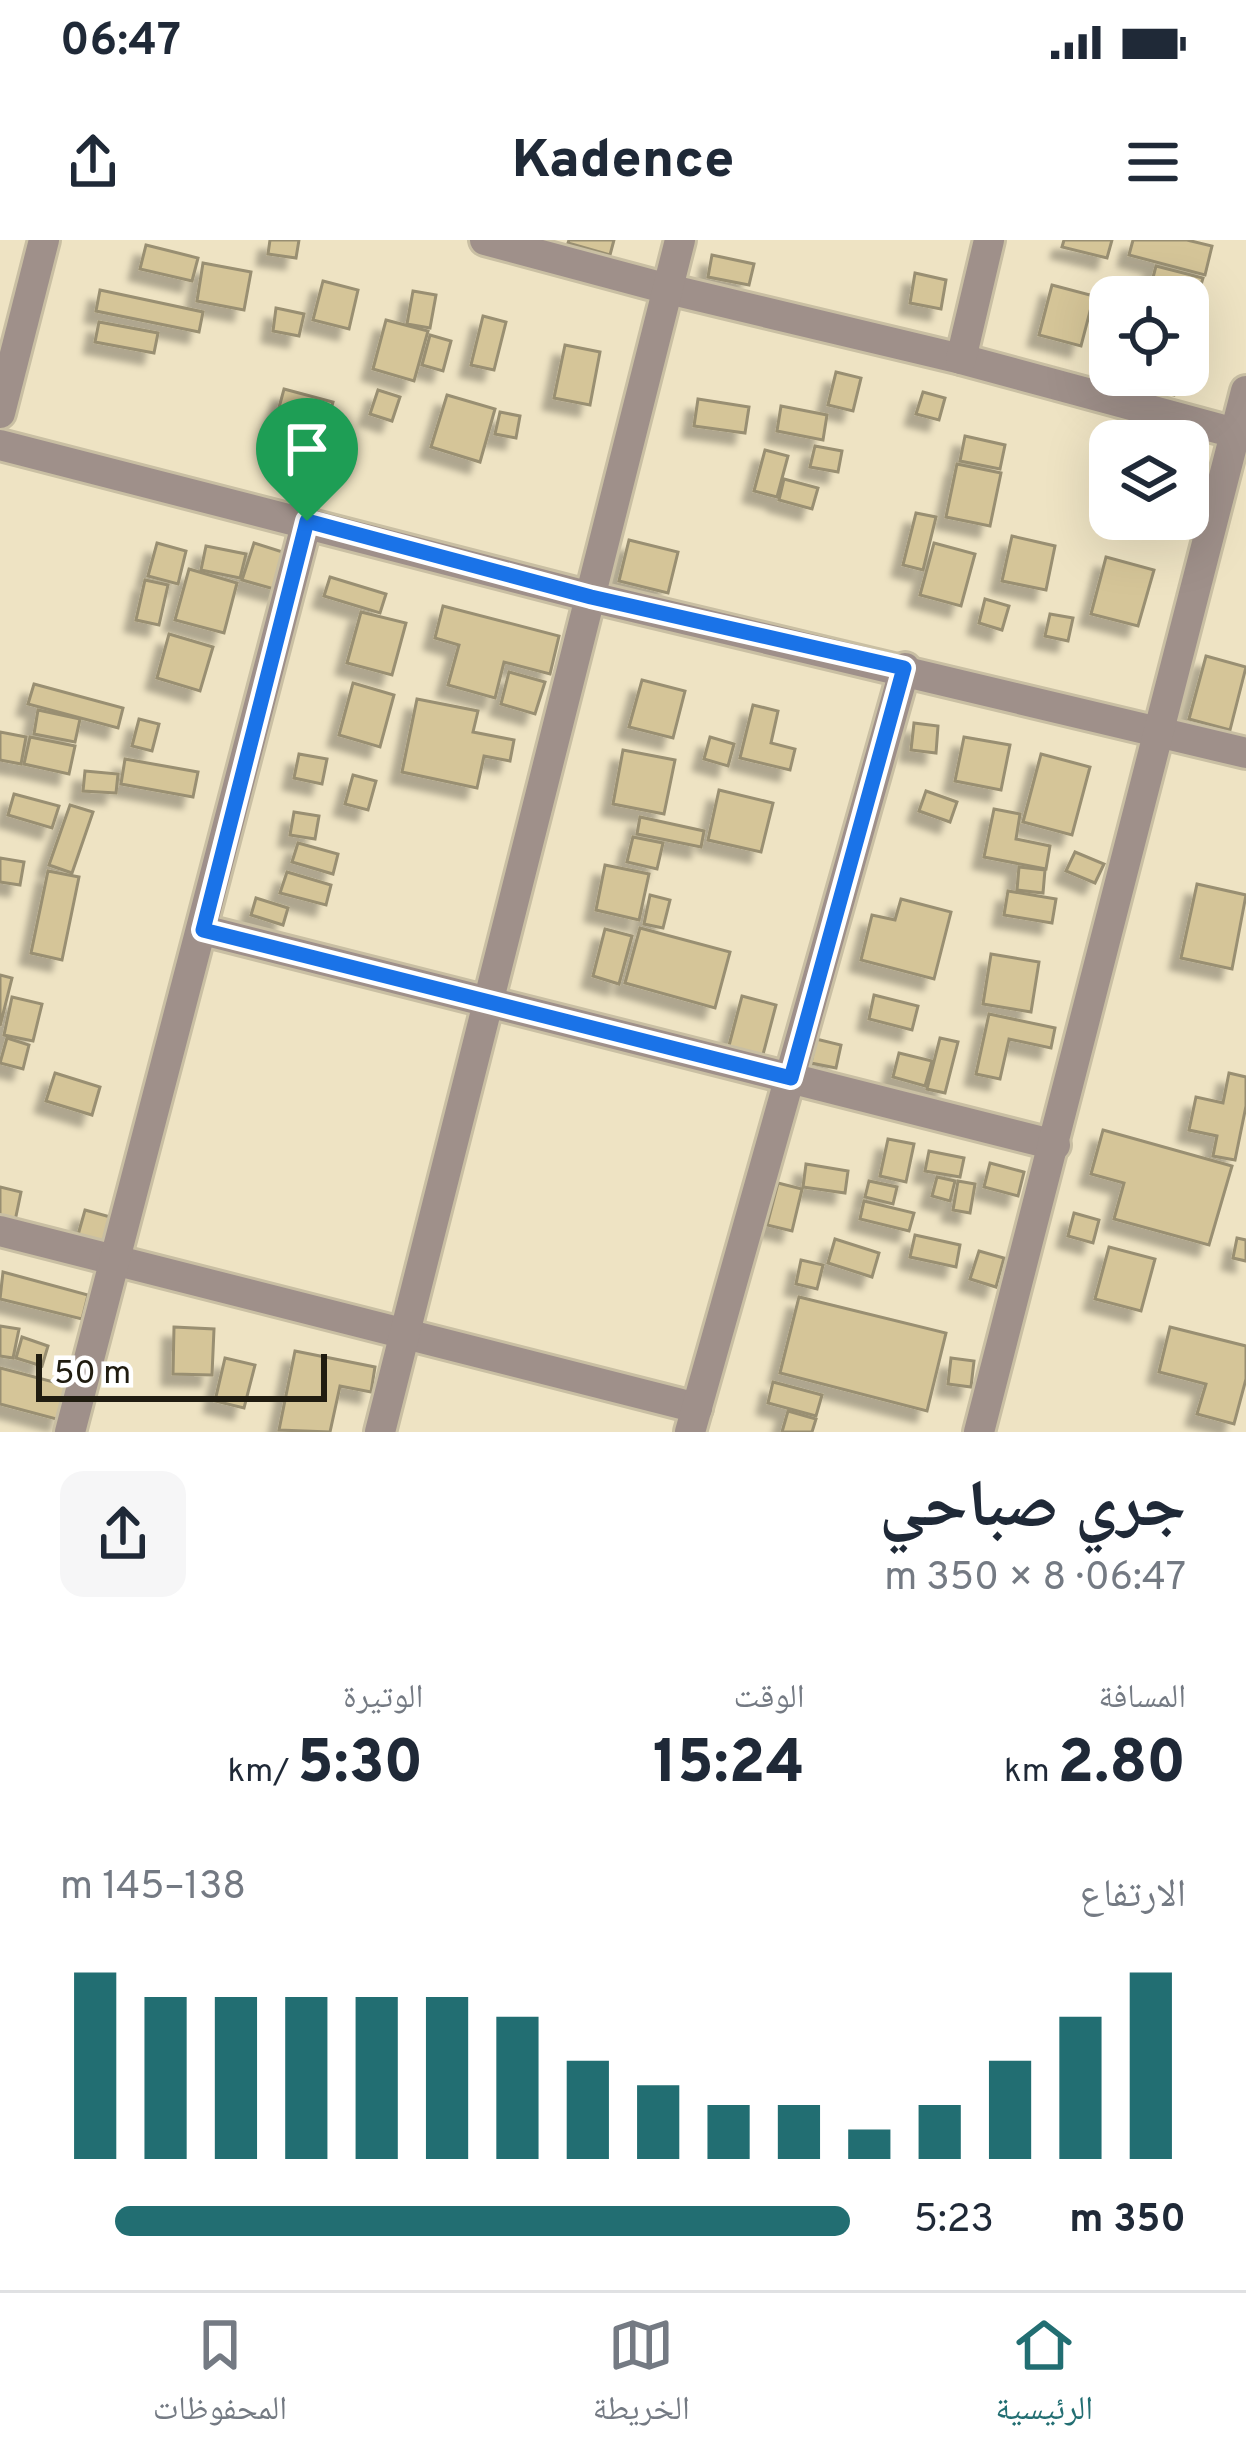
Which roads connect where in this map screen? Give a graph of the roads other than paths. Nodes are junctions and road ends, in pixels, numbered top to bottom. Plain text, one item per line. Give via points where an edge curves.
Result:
1 (44, 240) edge
2 (485, 240) edge
3 (680, 240) edge
4 (989, 240) edge
5 (668, 289) junction
6 (962, 359) junction
7 (1246, 391) edge
8 (0, 413) edge
9 (1240, 435) edge
10 (0, 445) edge
11 (307, 521) junction
12 (591, 597) junction
13 (904, 668) junction
14 (1160, 731) junction
15 (1246, 753) edge
16 (203, 930) junction
17 (488, 1002) junction
18 (791, 1078) junction
19 (1055, 1145) junction
20 (0, 1231) edge
21 (113, 1259) junction
22 (403, 1331) junction
23 (693, 1420) edge
24 (70, 1432) edge
25 (380, 1432) edge
26 (979, 1432) edge

1 - 8 street
2 - 5 street
3 - 5 street
4 - 6 street
5 - 6 street
5 - 12 street
6 - 9 street
7 - 9 street
9 - 14 street
10 - 11 street
11 - 12 street
11 - 16 street
12 - 13 street
12 - 17 street
13 - 14 street
13 - 18 street
14 - 15 street
14 - 19 street
16 - 17 street
16 - 21 street
17 - 18 street
17 - 22 street
18 - 19 street
18 - 23 street
19 - 26 street
20 - 21 street
21 - 22 street
21 - 24 street
22 - 23 street
22 - 25 street

